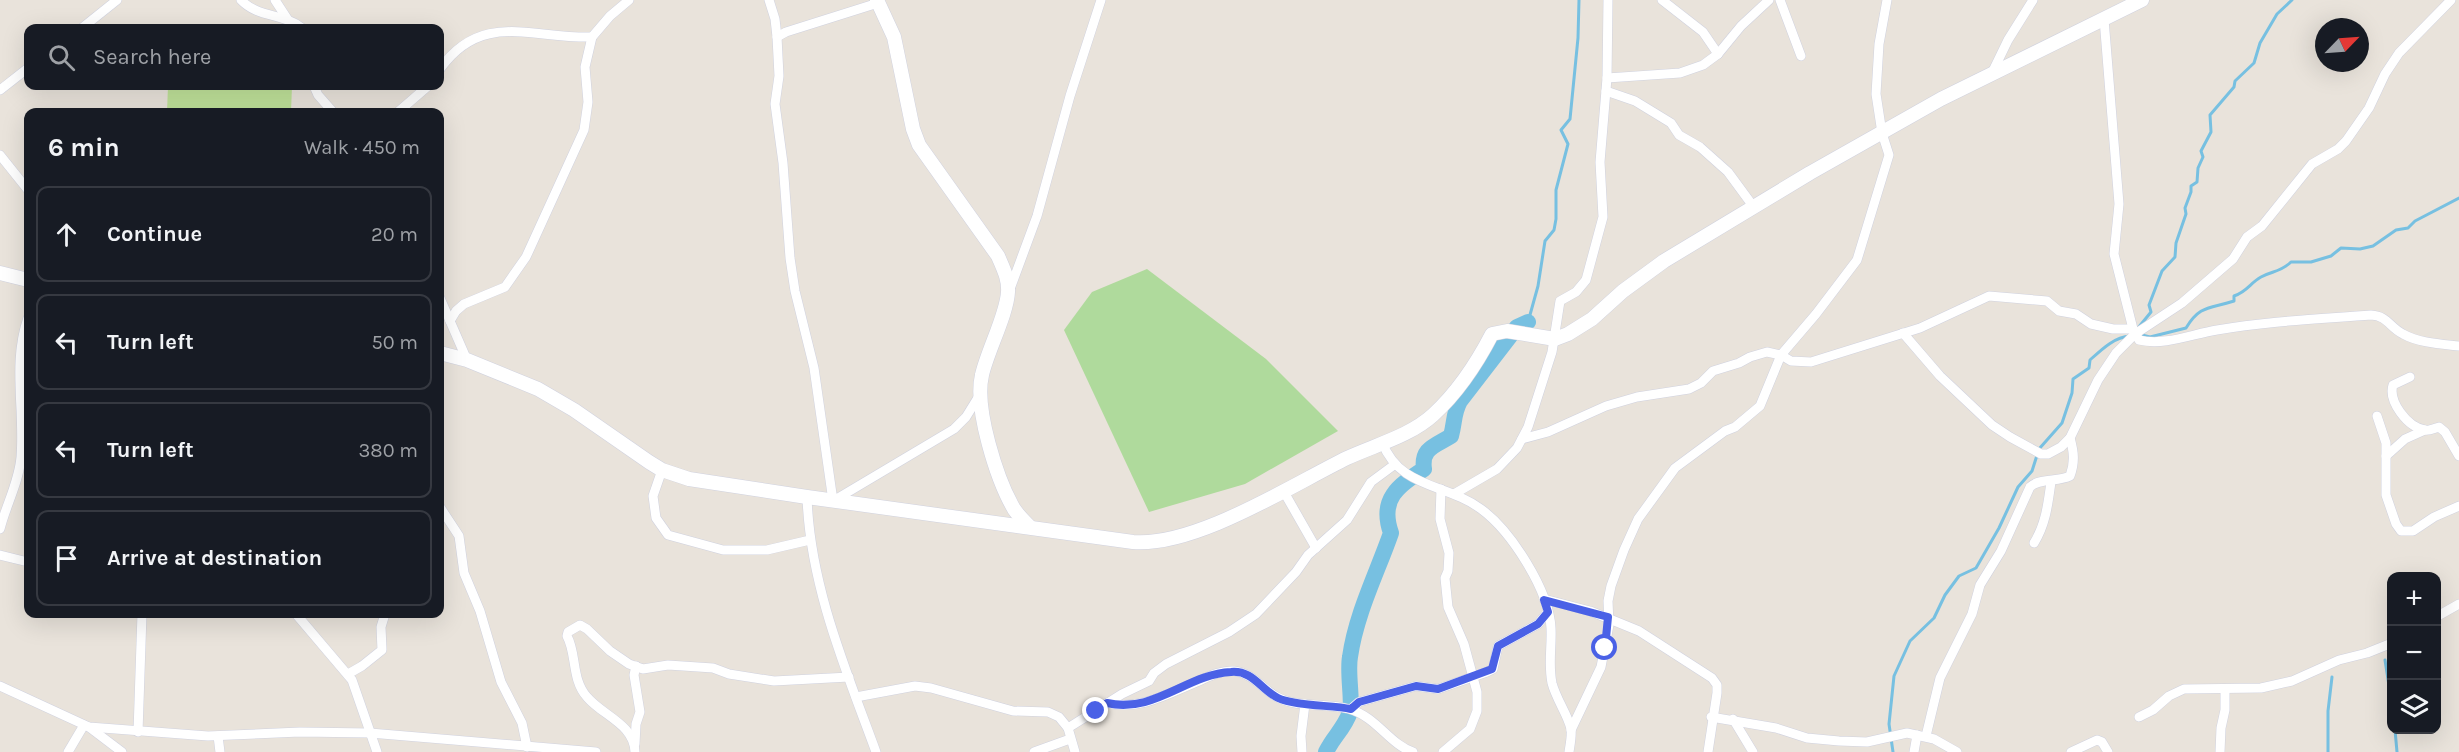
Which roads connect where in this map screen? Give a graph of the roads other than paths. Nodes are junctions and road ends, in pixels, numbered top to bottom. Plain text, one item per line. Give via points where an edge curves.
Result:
1 (117, 0) edge
2 (241, 0) edge
3 (275, 0) edge
4 (629, 0) edge
5 (769, 0) edge
6 (1101, 0) edge
7 (1608, 0) edge
8 (1662, 0) edge
9 (1769, 0) edge
10 (1780, 0) edge
11 (1887, 0) edge
12 (2033, 0) edge
13 (2142, 0) edge
14 (2451, 0) edge
15 (877, 1) edge
16 (2104, 19) junction
17 (288, 20) junction
18 (87, 24) edge
19 (295, 24) edge
20 (592, 37) junction
21 (777, 37) junction
22 (1718, 54) junction
23 (1801, 56) dead end
24 (444, 64) edge
25 (24, 71) edge
26 (1992, 73) junction
27 (1607, 78) junction
28 (0, 90) edge
29 (316, 90) edge
30 (423, 90) edge
31 (1606, 91) junction
32 (329, 108) edge
33 (403, 108) edge
34 (1882, 133) junction
35 (0, 154) edge
36 (24, 185) edge
37 (1753, 206) junction
38 (0, 273) edge
39 (24, 279) edge
40 (1008, 294) junction
41 (444, 307) edge
42 (450, 321) junction
43 (24, 329) edge
44 (2134, 332) junction
45 (1903, 333) junction
46 (1555, 339) junction
47 (2459, 346) edge
48 (444, 354) edge
49 (1781, 355) junction
50 (467, 360) junction
51 (2410, 377) dead end
52 (979, 396) junction
53 (2376, 416) dead end
54 (2426, 430) junction
55 (2070, 438) junction
56 (1522, 439) junction
57 (1382, 442) junction
58 (2386, 456) junction
59 (2459, 456) edge
60 (1394, 465) junction
61 (663, 470) junction
62 (2051, 482) junction
63 (1441, 489) junction
64 (1284, 492) junction
65 (1454, 494) junction
66 (807, 497) junction
67 (833, 501) junction
68 (2459, 506) edge
69 (444, 513) edge
70 (0, 525) edge
71 (1029, 526) junction
72 (810, 540) junction
73 (2034, 543) dead end
74 (1316, 548) junction
75 (0, 555) edge
76 (24, 561) edge
77 (1544, 600) junction
78 (2459, 604) edge
79 (1548, 612) junction
80 (2441, 614) edge
81 (1608, 617) junction
82 (142, 618) edge
83 (299, 618) edge
84 (384, 618) edge
85 (2387, 645) edge
86 (636, 666) junction
87 (348, 674) junction
88 (1474, 675) junction
89 (849, 677) junction
90 (0, 686) edge
91 (2225, 689) junction
92 (856, 697) junction
93 (1107, 703) junction
94 (1305, 704) junction
95 (1351, 709) junction
96 (1712, 717) junction
97 (2139, 717) dead end
98 (1733, 719) junction
99 (87, 726) junction
100 (1068, 728) junction
101 (1571, 730) junction
102 (138, 732) junction
103 (370, 733) junction
104 (218, 736) junction
105 (1922, 736) junction
106 (1070, 739) junction
107 (527, 747) junction
108 (635, 748) edge
109 (68, 752) edge
110 (122, 752) edge
111 (220, 752) edge
112 (377, 752) edge
113 (596, 752) edge
114 (876, 752) edge
115 (1034, 752) edge
116 (1075, 752) edge
117 (1302, 752) edge
118 (1413, 752) edge
119 (1443, 752) edge
120 (1569, 752) edge
121 (1708, 752) edge
122 (1753, 752) edge
123 (1914, 752) edge
124 (1957, 752) edge
125 (2071, 752) edge
126 (2108, 752) edge
127 (2220, 752) edge

1 - 18 street
2 - 17 street via 257,13
3 - 17 street
4 - 20 street
5 - 21 street
6 - 40 street via 1037,216
7 - 27 street
8 - 22 street via 1703,32
9 - 22 street
10 - 23 street
11 - 34 street via 1876,82
12 - 26 street
13 - 16 street
14 - 44 street via 2399,53 2346,141 2312,164 2262,226 2247,237 2233,259 2182,303
15 - 21 street
15 - 40 street via 894,37 919,145 998,256
16 - 26 street
16 - 44 street via 2120,204 2114,254
17 - 19 street
20 - 24 street via 505,30 472,38
20 - 42 street via 585,67 588,102 584,130 526,257 505,287 464,304
21 - 67 street via 780,76 775,104 790,258 814,368
22 - 27 street via 1703,65 1680,73
25 - 28 street
26 - 34 street
27 - 31 street
29 - 32 street
30 - 33 street
31 - 37 street via 1635,101 1671,123 1679,135 1701,147 1728,172
31 - 46 street via 1600,162 1603,217 1586,280 1576,292 1560,301
34 - 37 street
34 - 49 street via 1888,163 1854,265
35 - 36 street
37 - 46 street via 1664,261 1586,323
38 - 39 street
40 - 52 street via 981,376
41 - 42 street
42 - 50 street
43 - 70 street via 18,359 20,462
44 - 45 street via 2091,324 2076,314 2059,311 2047,301 1994,296
44 - 47 street via 2139,340 2164,341 2220,329 2371,315 2381,316 2403,335
44 - 55 street via 2098,380
45 - 49 street via 1811,362 1791,361
45 - 55 street via 1940,376 1992,425 2025,446 2048,454
46 - 56 street
46 - 57 street via 1513,332 1492,334 1472,371 1432,415
48 - 50 street
49 - 56 street via 1767,352 1750,357 1713,371 1689,389 1606,406
49 - 81 street via 1760,406 1676,468 1652,498 1624,550 1609,594
50 - 61 street via 538,389
51 - 54 street via 2393,385 2392,400 2403,415
52 - 67 street via 954,429
52 - 71 street via 1005,492
53 - 58 street via 2386,443
54 - 58 street via 2405,439
54 - 59 street via 2439,427
55 - 62 street via 2074,464 2070,476
56 - 65 street via 1497,469
57 - 60 street
57 - 64 street
58 - 68 street via 2386,495 2401,531 2413,531
60 - 63 street
60 - 74 street via 1371,482 1347,520
61 - 66 street via 689,478
61 - 72 street via 653,496 656,518 668,535 723,550 766,550
62 - 73 street via 2047,511
62 - 105 street via 2030,487 2001,551 1980,585 1972,614 1937,686
63 - 65 street
63 - 88 street via 1440,519 1449,553 1445,578 1448,607
64 - 71 street via 1203,528 1157,543
64 - 74 street
65 - 77 street via 1493,520 1526,562
66 - 67 street
66 - 72 street
67 - 71 street
69 - 107 street via 459,536 464,573 480,610 501,682 522,723
72 - 89 street
74 - 93 street via 1256,614 1166,664 1149,681
75 - 76 street
77 - 79 street
77 - 81 street
78 - 80 street
79 - 88 street via 1538,624 1498,646 1492,669
79 - 101 street via 1552,682
81 - 96 street via 1639,631 1712,678 1717,693
81 - 101 street via 1601,667
82 - 102 street
83 - 87 street
84 - 87 street via 382,650
85 - 91 street via 2292,681 2261,688
86 - 89 street via 713,668 774,681
86 - 108 street via 640,712
86 - 108 street via 610,651 580,625 568,632 574,669 586,697 626,730
87 - 103 street
88 - 95 street via 1438,689 1416,686 1359,702
88 - 119 street via 1477,711 1470,729
89 - 92 street
90 - 99 street
91 - 97 street via 2184,689
91 - 127 street
92 - 100 street via 899,688 931,688 1013,711 1048,712
92 - 114 street
93 - 94 street via 1146,703 1219,673 1234,671 1258,681 1277,698
93 - 100 street
94 - 95 street
94 - 117 street
95 - 118 street
96 - 98 street
96 - 121 street
98 - 105 street via 1807,738 1867,742 1896,734
98 - 122 street
99 - 102 street
99 - 109 street
99 - 110 street
100 - 106 street
101 - 120 street
102 - 104 street
103 - 104 street
103 - 107 street
103 - 112 street
104 - 111 street
105 - 123 street
105 - 124 street
106 - 115 street
106 - 116 street
107 - 113 street
125 - 126 street via 2097,740

